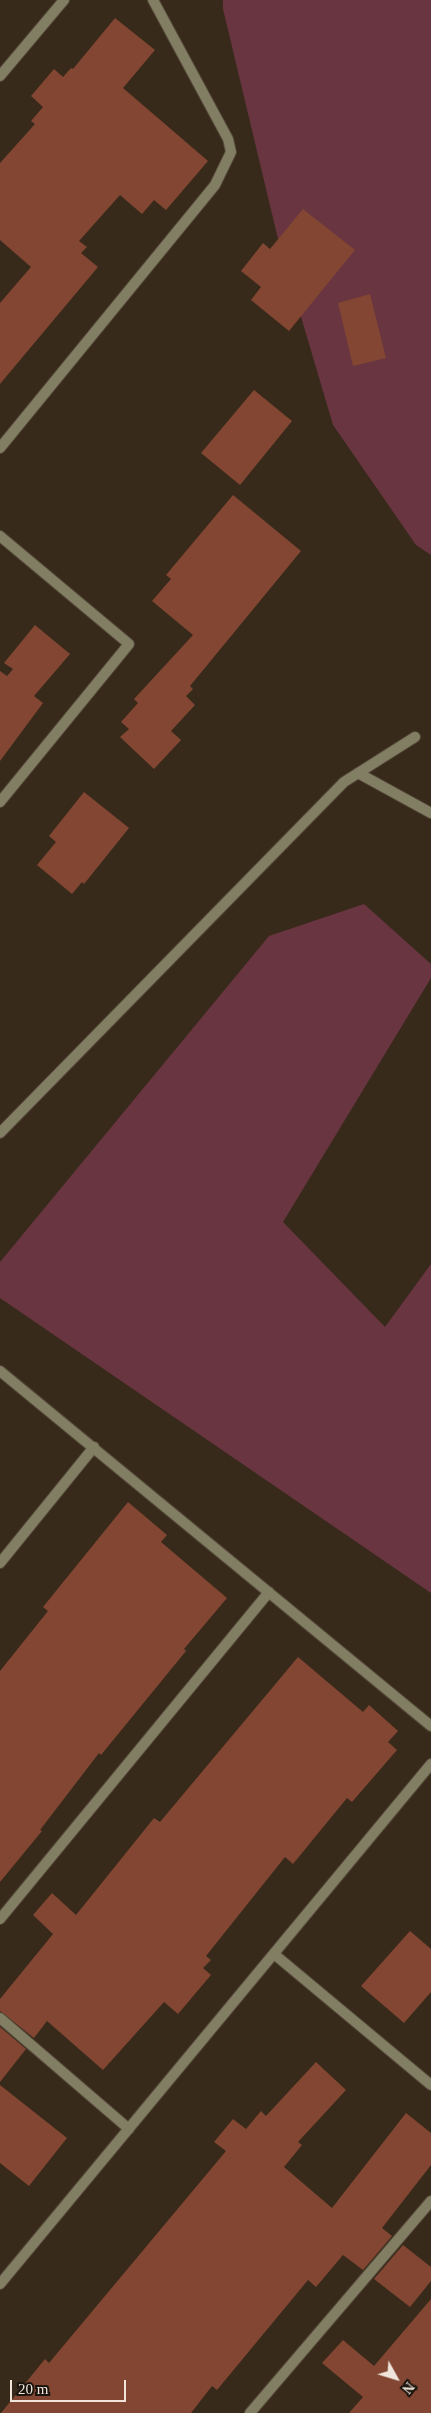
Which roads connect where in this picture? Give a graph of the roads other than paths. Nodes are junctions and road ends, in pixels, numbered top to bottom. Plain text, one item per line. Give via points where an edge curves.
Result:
1 (64, 0) edge
2 (153, 0) edge
3 (0, 76) edge
4 (0, 448) edge
5 (0, 536) edge
6 (414, 736) dead end
7 (358, 772) junction
8 (0, 802) edge
9 (431, 813) edge
10 (0, 1133) edge
11 (0, 1371) edge
12 (94, 1447) junction
13 (0, 1563) edge
14 (269, 1592) junction
15 (431, 1726) edge
16 (431, 1764) edge
17 (0, 1919) edge
18 (274, 1954) junction
19 (0, 2018) edge
20 (431, 2084) edge
21 (129, 2128) junction
22 (431, 2201) edge
23 (0, 2284) edge
24 (250, 2413) edge

1 - 3 street
2 - 4 street via 228,139 231,152 215,185
5 - 8 street via 129,644
6 - 7 street
7 - 9 street
7 - 10 street via 344,782
11 - 12 street
12 - 13 street
12 - 14 street
14 - 15 street
14 - 17 street
16 - 18 street
18 - 20 street
18 - 21 street
19 - 21 street
21 - 23 street
22 - 24 street

